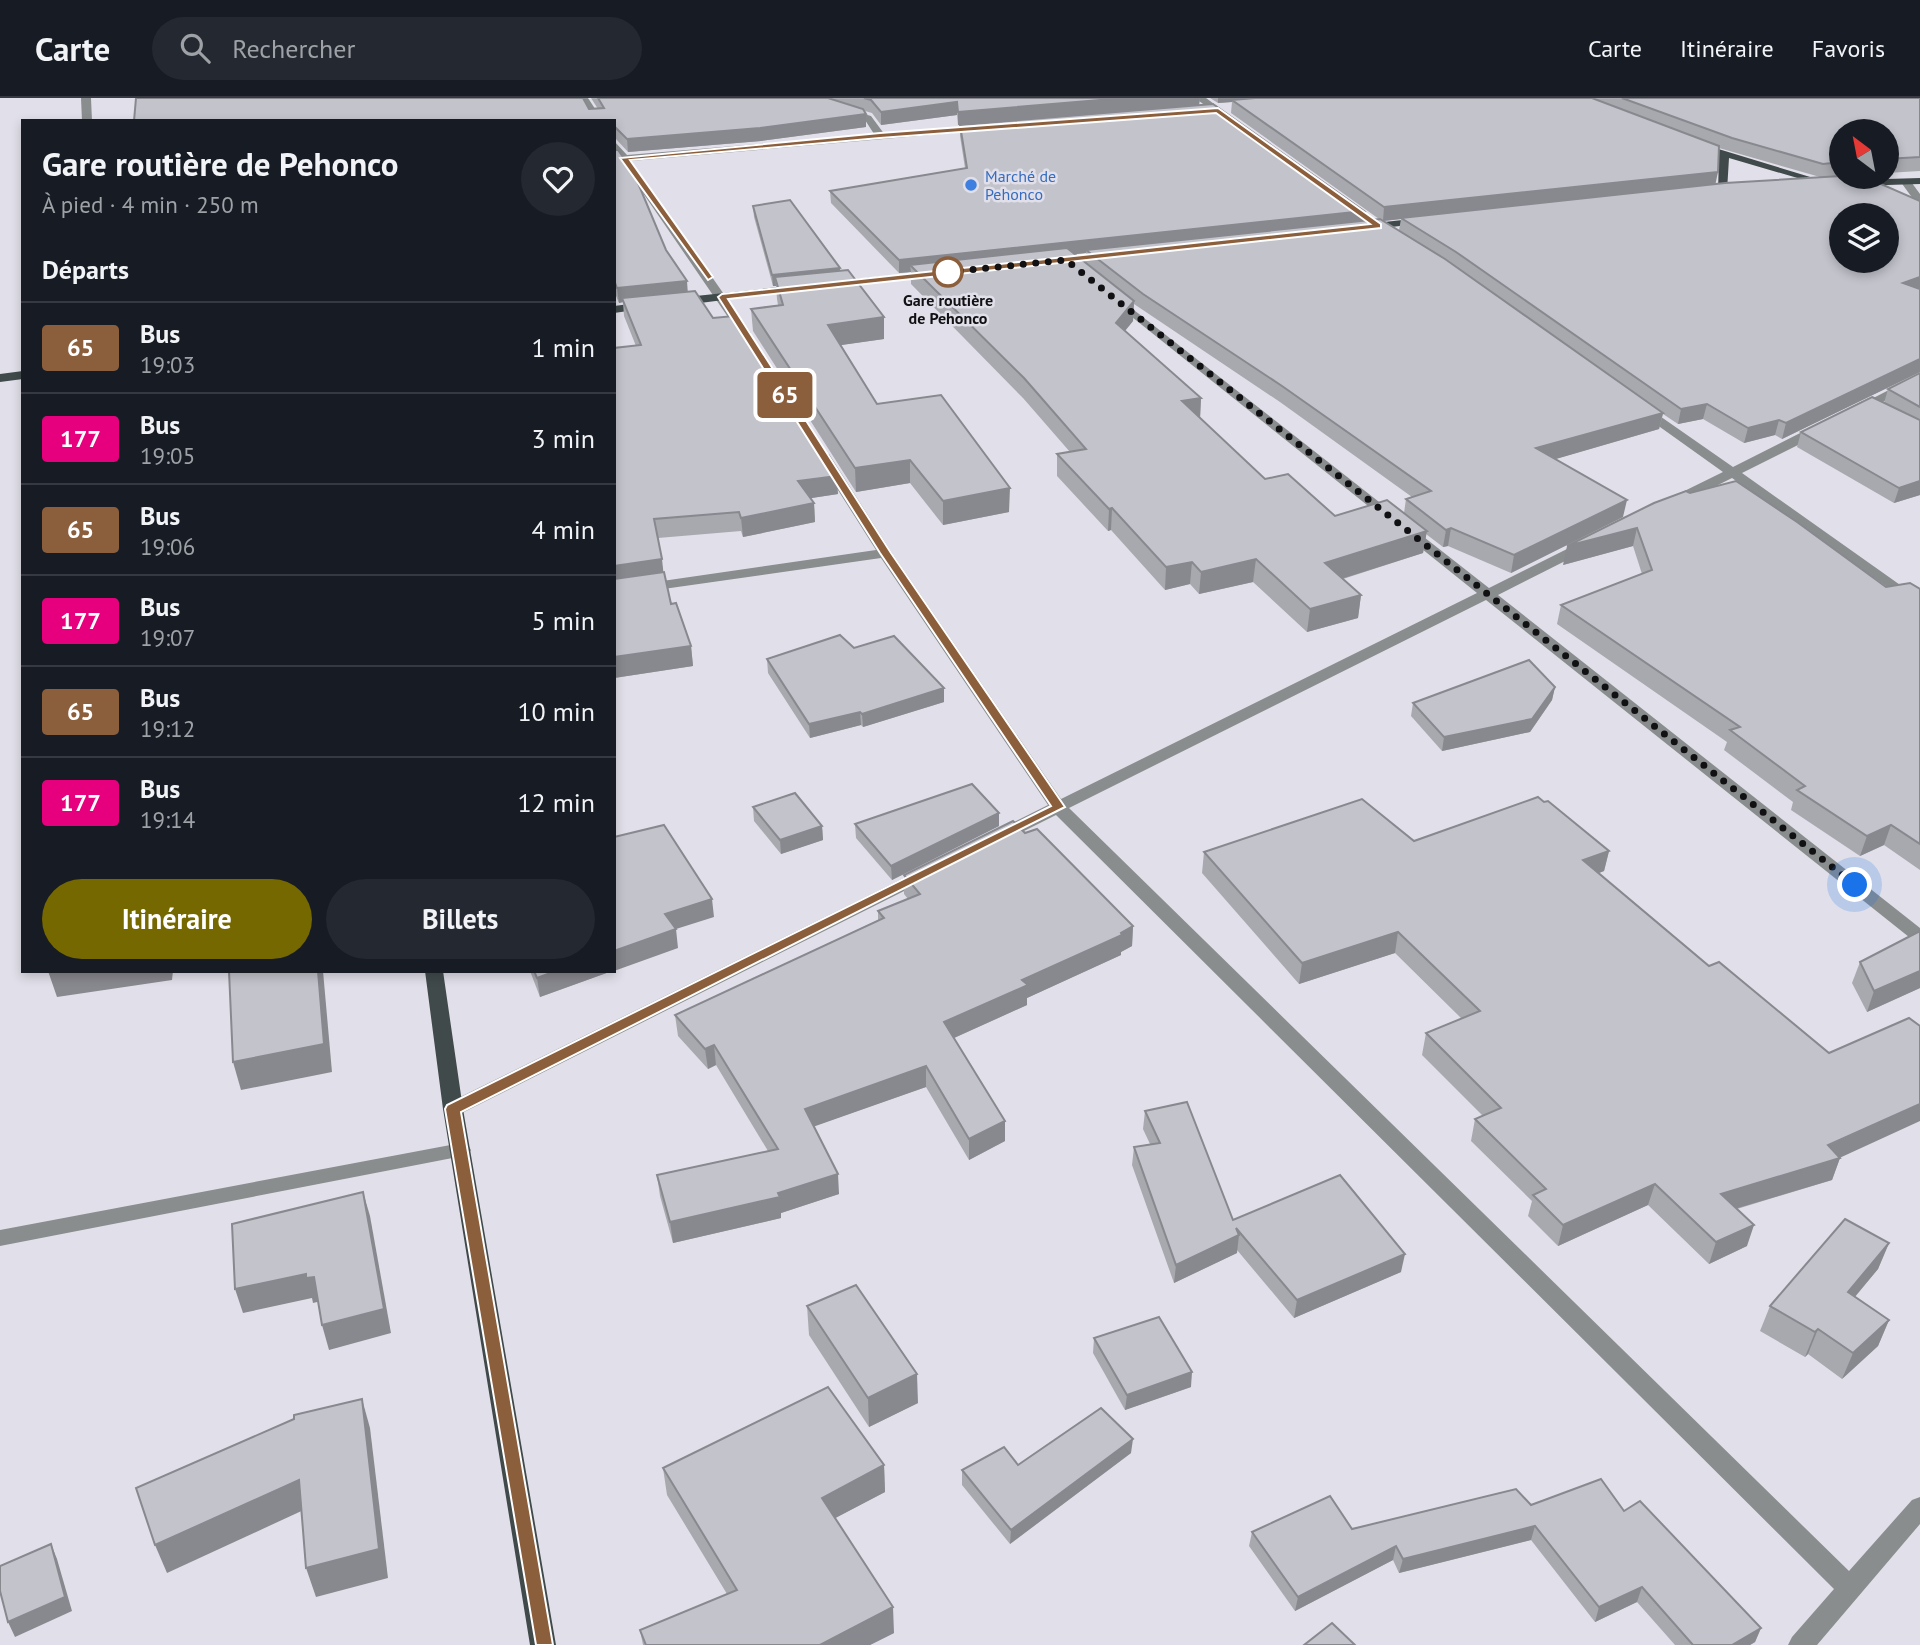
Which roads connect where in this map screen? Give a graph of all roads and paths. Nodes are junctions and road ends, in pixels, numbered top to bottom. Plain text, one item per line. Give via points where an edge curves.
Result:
1 (86, 98) edge
2 (583, 98) edge
3 (800, 98) edge
4 (1200, 98) edge
5 (87, 119) edge
6 (597, 119) edge
7 (1239, 126) edge
8 (1002, 127) edge
9 (880, 135) junction
10 (1685, 141) edge
11 (618, 154) edge
12 (1724, 156) junction
13 (1905, 181) junction
14 (1920, 181) edge
15 (1825, 183) junction
16 (1787, 186) edge
17 (1735, 190) edge
18 (1722, 191) junction
19 (1709, 192) edge
20 (1920, 201) edge
21 (1357, 211) edge
22 (1433, 220) edge
23 (1378, 226) junction
24 (1351, 229) edge
25 (1402, 241) edge
26 (942, 273) edge
27 (1099, 285) edge
28 (818, 286) edge
29 (805, 288) edge
30 (722, 297) junction
31 (668, 303) edge
32 (655, 305) edge
33 (616, 310) edge
34 (752, 343) edge
35 (21, 375) edge
36 (0, 377) edge
37 (1920, 378) edge
38 (1630, 399) edge
39 (811, 436) edge
40 (1732, 472) junction
41 (1659, 509) edge
42 (1598, 539) edge
43 (885, 553) junction
44 (616, 592) edge
45 (1488, 594) junction
46 (1920, 606) edge
47 (1058, 807) junction
48 (984, 844) edge
49 (947, 863) edge
50 (1920, 937) edge
51 (434, 973) edge
52 (453, 1109) junction
53 (461, 1150) junction
54 (0, 1238) edge
55 (1920, 1507) edge
56 (1850, 1588) junction
57 (543, 1645) edge
58 (1801, 1645) edge

1 - 5 street
2 - 6 street
3 - 9 street via 868,118
4 - 7 street
8 - 9 street
9 - 11 street
10 - 12 main road
11 - 30 street
12 - 15 main road
12 - 18 main road
13 - 14 main road
13 - 15 main road
13 - 20 street
15 - 16 main road
17 - 18 main road
18 - 19 main road
21 - 23 street
22 - 23 main road
23 - 24 main road
23 - 25 street
26 - 28 main road
27 - 45 street
29 - 30 main road
30 - 31 main road
30 - 34 street
32 - 33 main road
35 - 36 main road
37 - 40 street via 1874,407 1838,419
38 - 40 street
39 - 43 street
40 - 41 street
40 - 46 street
42 - 45 street
43 - 44 street
43 - 47 street
45 - 47 street
45 - 50 street
47 - 48 street
47 - 56 street
49 - 52 street
51 - 52 main road
52 - 53 main road
53 - 54 street
53 - 57 main road
55 - 56 street
56 - 58 street

